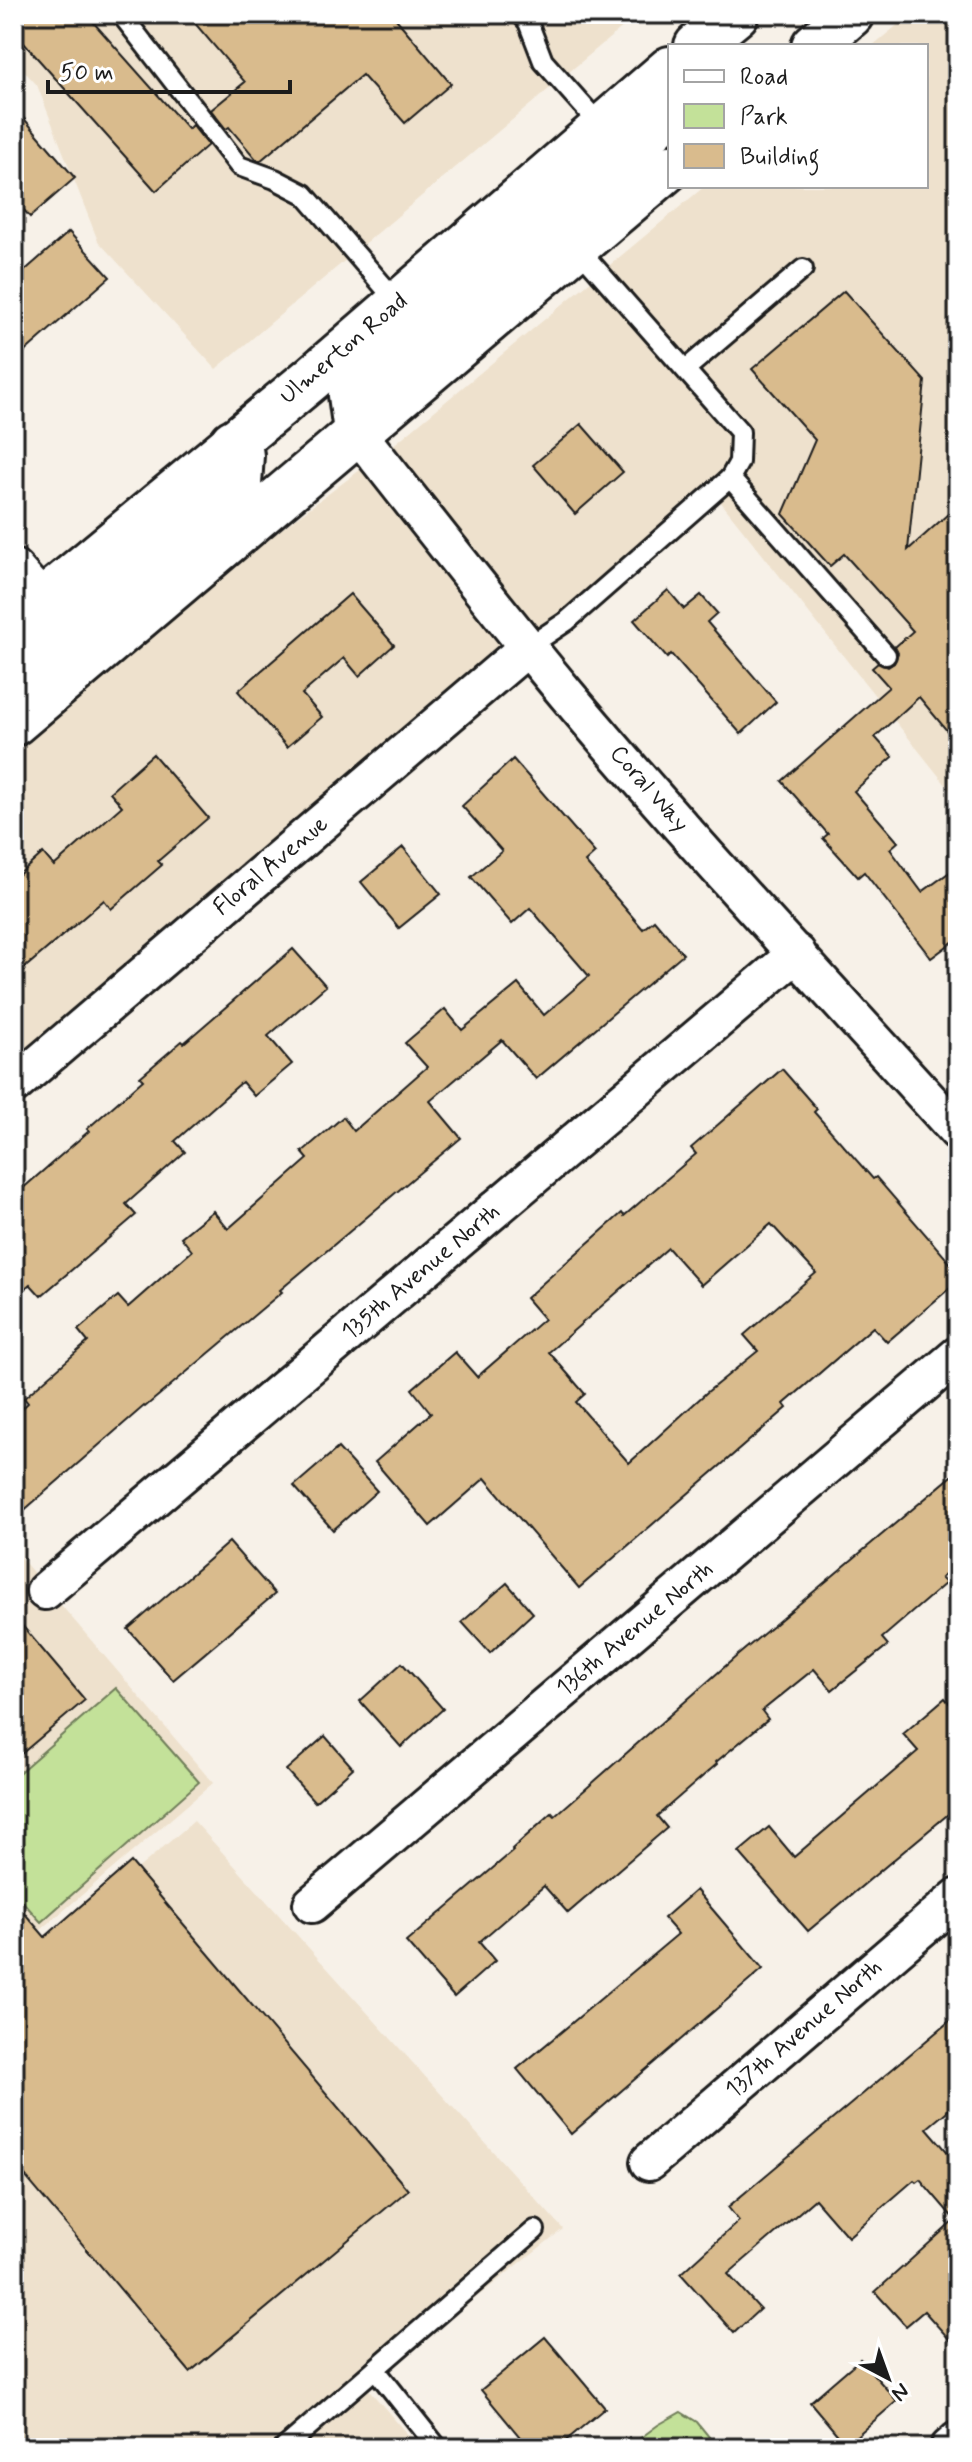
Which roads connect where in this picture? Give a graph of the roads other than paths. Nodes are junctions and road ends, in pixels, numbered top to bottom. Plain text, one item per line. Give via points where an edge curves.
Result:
1 (121, 14) edge
2 (521, 14) edge
3 (736, 14) edge
4 (752, 14) edge
5 (851, 14) edge
6 (699, 44) edge
7 (731, 44) edge
8 (816, 44) edge
9 (668, 71) edge
10 (668, 115) edge
11 (602, 127) junction
12 (668, 169) edge
13 (576, 246) junction
14 (803, 269) dead end
15 (398, 303) junction
16 (686, 369) junction
17 (356, 431) junction
18 (233, 442) junction
19 (730, 478) junction
20 (14, 568) edge
21 (29, 613) edge
22 (528, 647) junction
23 (886, 655) dead end
24 (14, 680) edge
25 (14, 723) edge
26 (797, 953) junction
27 (14, 1085) edge
28 (958, 1132) edge
29 (958, 1355) edge
30 (45, 1591) dead end
31 (958, 1897) edge
32 (312, 1904) dead end
33 (649, 2162) dead end
34 (535, 2230) dead end
35 (375, 2369) junction
36 (958, 2440) edge
37 (284, 2448) edge
38 (438, 2448) edge
39 (949, 2448) edge

1 - 15 lane via 239,166 304,194
2 - 11 lane via 543,61
3 - 6 main road
4 - 7 main road
5 - 8 main road
9 - 11 main road, Ulmerton Road
10 - 17 main road, Ulmerton Road via 385,358 351,395
11 - 15 main road, Ulmerton Road
12 - 13 main road
13 - 16 lane
13 - 17 main road
14 - 16 lane
15 - 18 main road, Ulmerton Road
16 - 19 lane via 740,432 739,462
17 - 22 street, Coral Way
17 - 25 main road
18 - 21 main road, Ulmerton Road
18 - 24 main road via 241,455 239,484
19 - 22 lane via 567,621
19 - 23 lane
20 - 21 street
22 - 26 street, Coral Way
22 - 27 street, Floral Avenue
26 - 28 street, Coral Way
26 - 30 street, 135th Avenue North
29 - 32 street, 136th Avenue North
31 - 33 street, 137th Avenue North
34 - 35 lane
35 - 37 lane
35 - 38 lane
36 - 39 street

